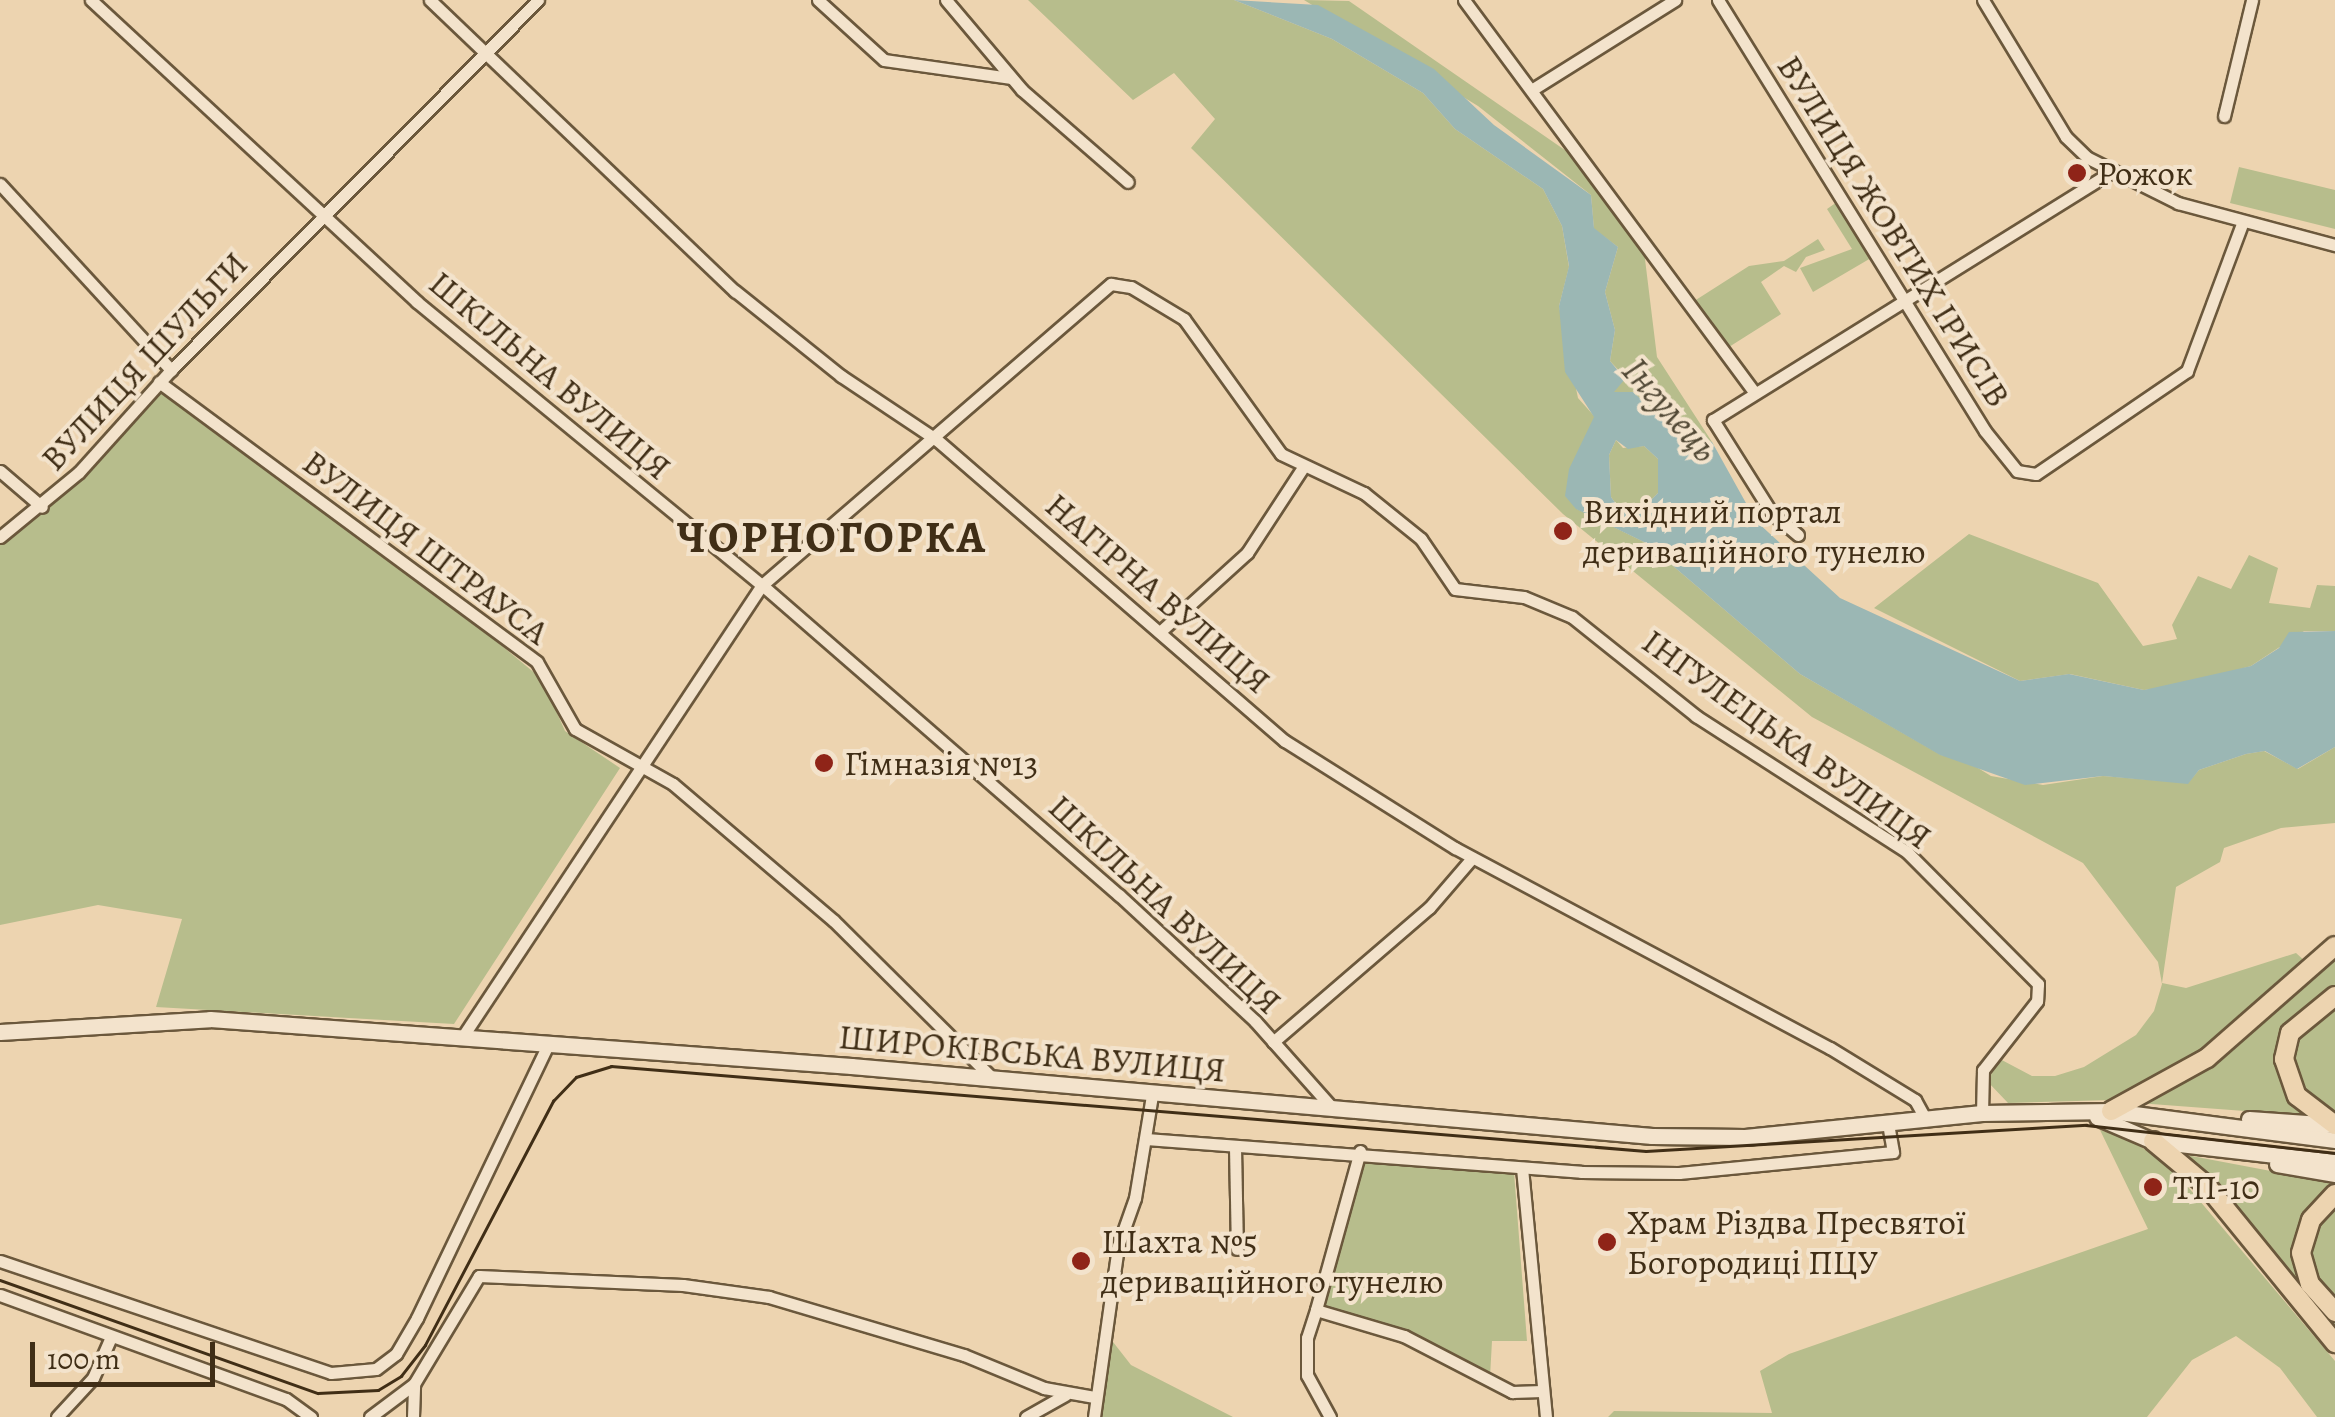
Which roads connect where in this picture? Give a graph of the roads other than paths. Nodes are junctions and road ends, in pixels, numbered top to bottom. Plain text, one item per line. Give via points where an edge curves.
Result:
1 (91, 0) edge
2 (430, 0) edge
3 (538, 0) edge
4 (818, 0) edge
5 (946, 0) edge
6 (1464, 0) edge
7 (1674, 0) edge
8 (1718, 0) edge
9 (1983, 0) edge
10 (2252, 0) edge
11 (486, 54) junction
12 (1010, 78) junction
13 (1534, 89) junction
14 (2224, 116) dead end
15 (2113, 172) junction
16 (1128, 182) dead end
17 (0, 184) edge
18 (322, 215) junction
19 (2242, 224) junction
20 (2335, 245) edge
21 (1904, 299) junction
22 (171, 370) junction
23 (159, 382) junction
24 (1754, 392) junction
25 (937, 440) junction
26 (1302, 469) junction
27 (0, 471) edge
28 (42, 507) junction
29 (1798, 535) dead end
30 (0, 537) edge
31 (762, 585) junction
32 (1162, 630) junction
33 (641, 766) junction
34 (1472, 858) junction
35 (2335, 946) edge
36 (2335, 996) edge
37 (0, 1032) edge
38 (463, 1036) junction
39 (1274, 1042) junction
40 (549, 1043) junction
41 (993, 1080) junction
42 (1152, 1095) junction
43 (1333, 1108) junction
44 (2111, 1111) junction
45 (2058, 1112) junction
46 (1982, 1113) junction
47 (2181, 1117) junction
48 (1926, 1120) junction
49 (1888, 1124) junction
50 (2335, 1125) edge
51 (1146, 1139) junction
52 (2335, 1140) edge
53 (2153, 1141) junction
54 (2180, 1144) junction
55 (1234, 1147) junction
56 (1360, 1151) junction
57 (2335, 1162) edge
58 (1522, 1168) junction
59 (2335, 1174) edge
60 (2335, 1194) edge
61 (1237, 1249) dead end
62 (0, 1261) edge
63 (0, 1295) edge
64 (1316, 1310) junction
65 (2335, 1312) edge
66 (111, 1337) junction
67 (2335, 1343) edge
68 (414, 1384) junction
69 (1542, 1391) junction
70 (1074, 1393) junction
71 (1094, 1397) junction
72 (57, 1417) edge
73 (311, 1417) edge
74 (370, 1417) edge
75 (413, 1417) edge
76 (1026, 1417) edge
77 (1094, 1417) edge
78 (1330, 1417) edge
79 (1546, 1417) edge

1 - 18 street, ШКІЛЬНА ВУЛИЦЯ
2 - 11 street, НАГІРНА ВУЛИЦЯ
3 - 11 street, ВУЛИЦЯ ШУЛЬГИ
4 - 12 street via 884,60
5 - 12 street
6 - 13 street via 1500,57
7 - 13 street
8 - 21 street, ВУЛИЦЯ ЖОВТИХ ІРИСІВ
9 - 15 street via 2066,136
10 - 14 street
11 - 18 street, ВУЛИЦЯ ШУЛЬГИ
11 - 25 street, НАГІРНА ВУЛИЦЯ via 735,291 840,376
12 - 16 street
13 - 24 street
15 - 19 street
15 - 21 street
17 - 22 street
18 - 22 street, ВУЛИЦЯ ШУЛЬГИ
18 - 31 street, ШКІЛЬНА ВУЛИЦЯ via 417,302
19 - 20 street
19 - 21 street, ВУЛИЦЯ ЖОВТИХ ІРИСІВ via 2187,371 2036,474 2017,472 2005,460
21 - 24 street
22 - 23 street, ВУЛИЦЯ ШУЛЬГИ
23 - 28 street, ВУЛИЦЯ ШУЛЬГИ
23 - 33 street, ВУЛИЦЯ ШТРАУСА via 537,662 552,680 567,722
24 - 29 street via 1713,420 1762,500
25 - 26 street, ІНГУЛЕЦЬКА ВУЛИЦЯ via 1101,290 1131,287 1184,319 1212,351 1248,416
25 - 31 street
25 - 32 street, НАГІРНА ВУЛИЦЯ
26 - 32 street via 1247,553
26 - 46 street, ІНГУЛЕЦЬКА ВУЛИЦЯ via 1348,481 1394,516 1422,539 1455,589 1524,597 1572,617 1696,716 1907,852 2038,984 2036,1002 1983,1070
27 - 28 street
28 - 30 street, ВУЛИЦЯ ШУЛЬГИ
31 - 33 street
31 - 39 street, ШКІЛЬНА ВУЛИЦЯ via 1119,894
32 - 34 street, НАГІРНА ВУЛИЦЯ via 1286,741
33 - 38 street
33 - 41 street, ВУЛИЦЯ ШТРАУСА via 673,784 834,921
34 - 39 street via 1429,908
34 - 48 street, НАГІРНА ВУЛИЦЯ via 1830,1048 1916,1100
35 - 44 main road via 2207,1058
36 - 50 main road via 2290,1033 2284,1059 2297,1096
37 - 38 main road, ШИРОКІВСЬКА ВУЛИЦЯ via 152,1018
38 - 40 main road, ШИРОКІВСЬКА ВУЛИЦЯ
39 - 43 street, ШКІЛЬНА ВУЛИЦЯ
40 - 41 main road, ШИРОКІВСЬКА ВУЛИЦЯ
40 - 62 street via 418,1318 396,1354 376,1369 330,1374
41 - 42 main road, ШИРОКІВСЬКА ВУЛИЦЯ
42 - 43 main road, ШИРОКІВСЬКА ВУЛИЦЯ
42 - 51 street
43 - 49 main road, ШИРОКІВСЬКА ВУЛИЦЯ via 1686,1137
44 - 45 main road
44 - 47 main road
45 - 46 main road, ШИРОКІВСЬКА ВУЛИЦЯ
45 - 53 main road via 2116,1121
46 - 48 main road, ШИРОКІВСЬКА ВУЛИЦЯ
47 - 50 main road
47 - 52 main road
48 - 49 main road, ШИРОКІВСЬКА ВУЛИЦЯ
49 - 58 street via 1893,1152 1811,1164 1679,1172
51 - 55 street
51 - 71 street via 1136,1198 1118,1246
53 - 54 main road
53 - 67 main road via 2207,1186
54 - 57 main road
54 - 59 main road
55 - 56 street
55 - 61 street
56 - 58 street
56 - 64 street
58 - 69 street
60 - 65 main road via 2311,1220 2302,1253 2310,1284
63 - 66 street
64 - 69 street via 1404,1336 1512,1392
64 - 78 street via 1307,1338 1307,1375
66 - 72 street via 93,1378
66 - 73 street via 286,1400
68 - 70 street via 472,1277 683,1285 770,1296
68 - 74 street
68 - 75 street
69 - 79 street
70 - 71 street
70 - 76 street via 1050,1398
71 - 77 street

